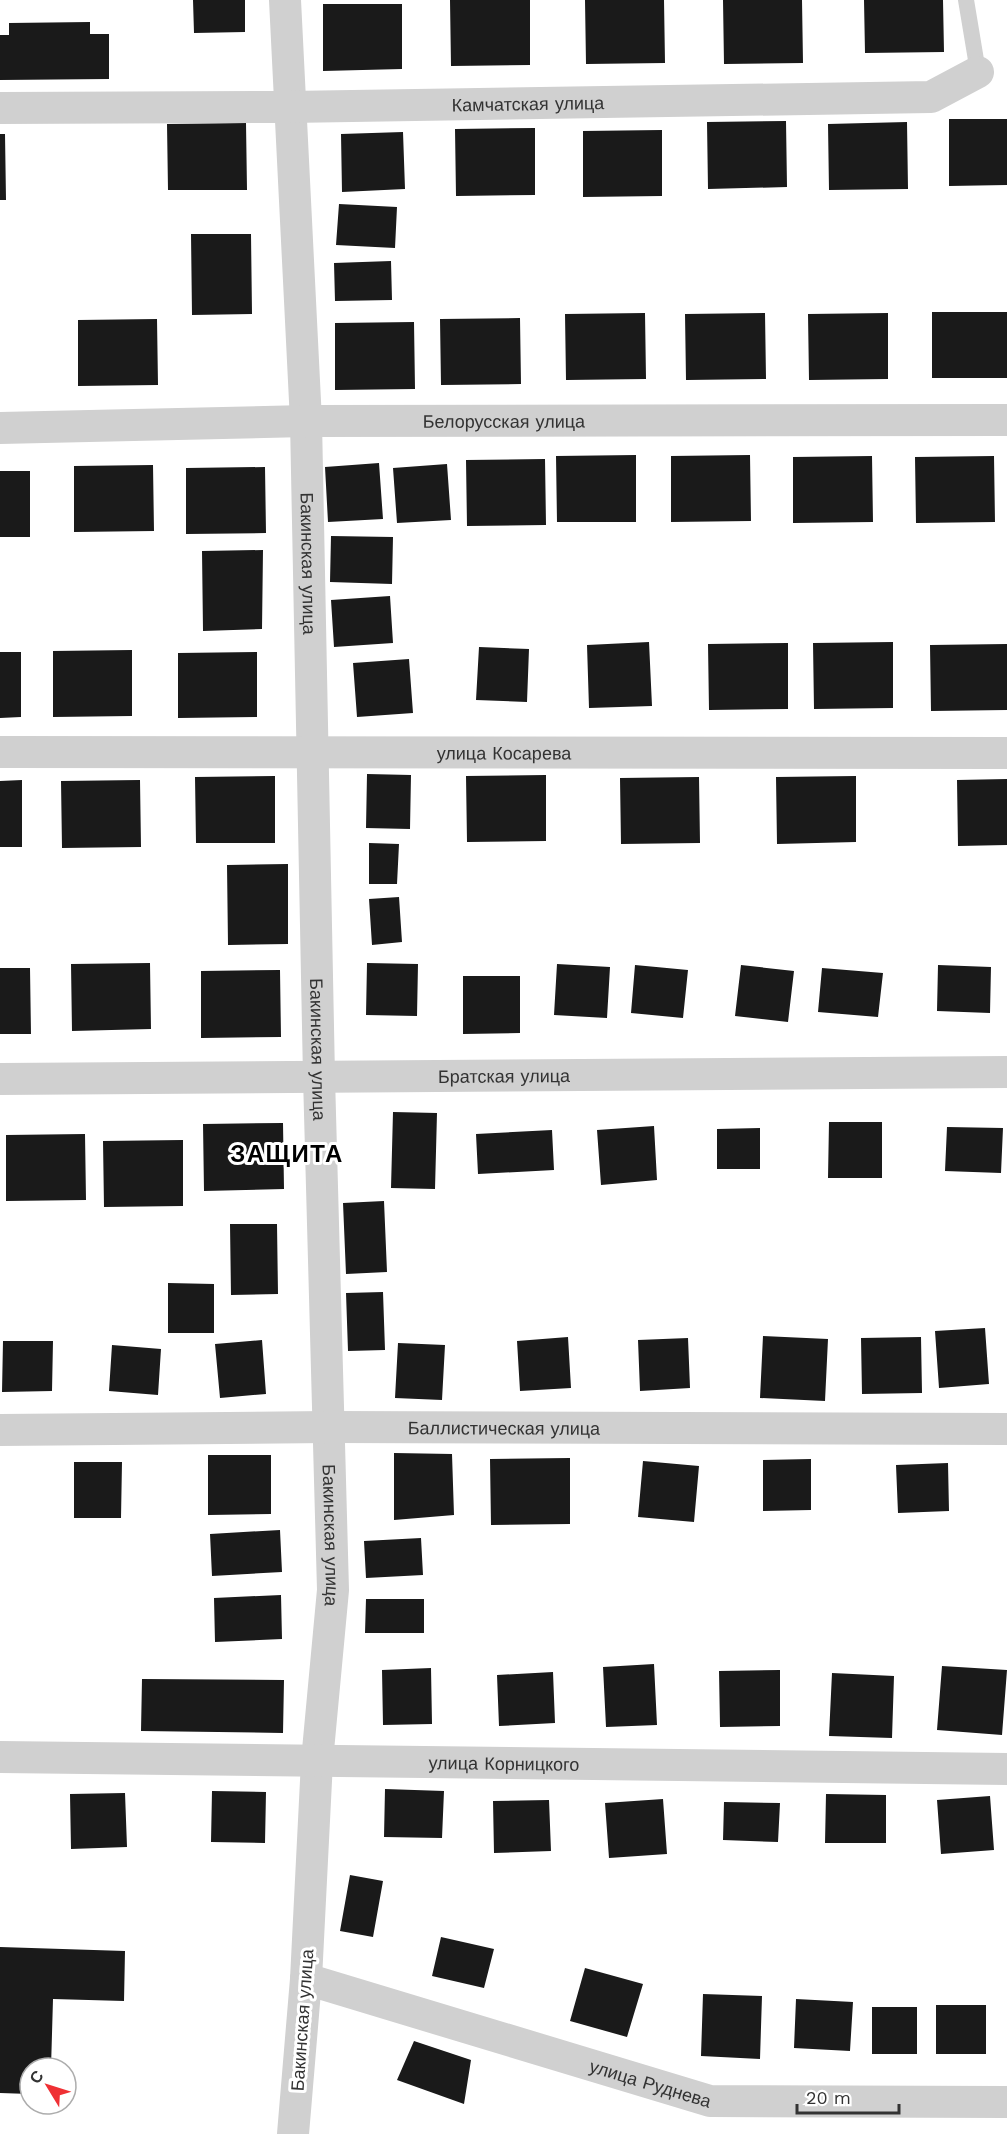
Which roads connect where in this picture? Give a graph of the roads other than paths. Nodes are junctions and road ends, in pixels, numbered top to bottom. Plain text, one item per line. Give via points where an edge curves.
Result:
1 (285, 0) edge
2 (966, 0) edge
3 (978, 72) joint
4 (289, 107) junction
5 (0, 108) edge
6 (1007, 420) edge
7 (306, 421) junction
8 (0, 428) edge
9 (312, 751) junction
10 (0, 752) edge
11 (1007, 753) edge
12 (1007, 1072) edge
13 (319, 1077) junction
14 (0, 1079) edge
15 (328, 1427) junction
16 (1007, 1429) edge
17 (0, 1430) edge
18 (0, 1757) edge
19 (317, 1761) junction
20 (1007, 1769) edge
21 (306, 1979) junction
22 (1007, 2102) edge
23 (293, 2134) edge

1 - 4 street, Бакинская улица
2 - 3 lane, Камчатская улица
3 - 4 street, Камчатская улица via 931,98
4 - 5 street, Камчатская улица
4 - 7 street, Бакинская улица
6 - 7 street, Белорусская улица
7 - 8 street, Белорусская улица
7 - 9 street, Бакинская улица
9 - 10 street, улица Косарева
9 - 11 street, улица Косарева
9 - 13 street, Бакинская улица
12 - 13 street, Братская улица
13 - 14 street, Братская улица
13 - 15 street, Бакинская улица
15 - 16 street, Баллистическая улица
15 - 17 street, Баллистическая улица
15 - 19 street, Бакинская улица via 333,1590
18 - 19 street, улица Корницкого
19 - 20 street, улица Корницкого
19 - 21 street, Бакинская улица
21 - 22 street, улица Руднева via 710,2101
21 - 23 street, Бакинская улица

